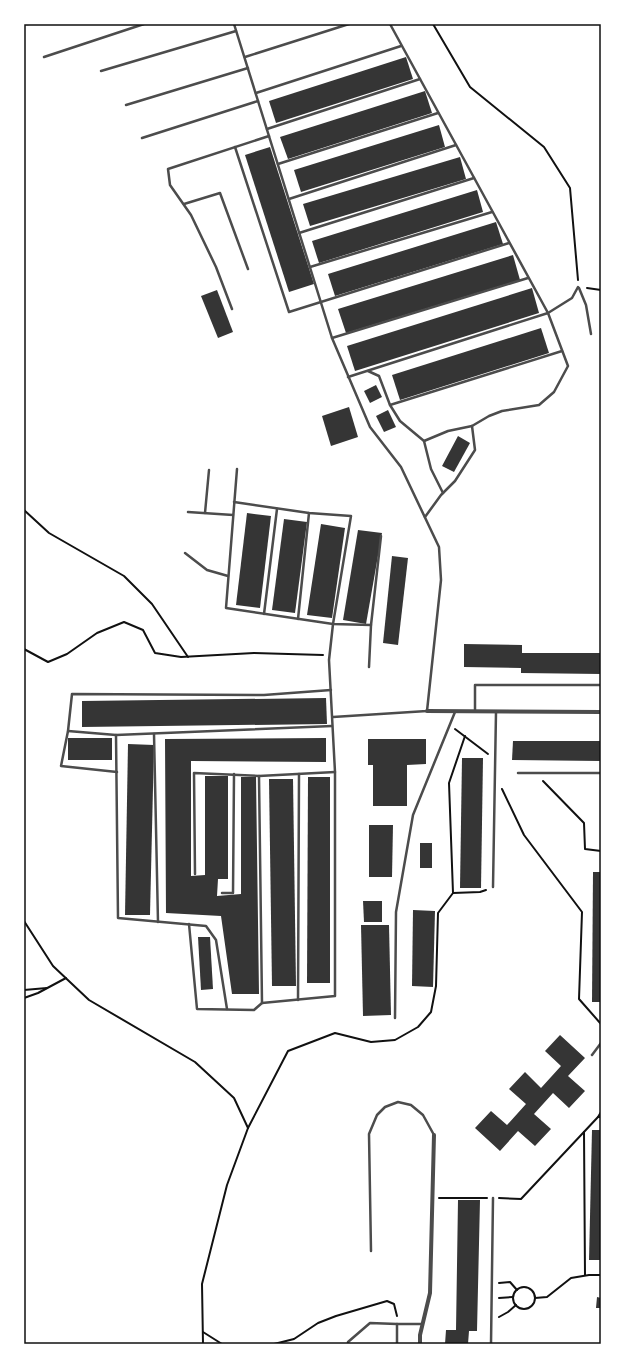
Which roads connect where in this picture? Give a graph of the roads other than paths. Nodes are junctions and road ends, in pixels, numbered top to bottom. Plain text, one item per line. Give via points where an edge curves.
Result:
1 (144, 24) edge
2 (234, 24) edge
3 (349, 24) edge
4 (390, 24) edge
5 (236, 31) junction
6 (401, 46) junction
7 (44, 57) dead end
8 (244, 57) junction
9 (248, 68) junction
10 (101, 71) dead end
11 (420, 79) junction
12 (256, 93) junction
13 (258, 101) junction
14 (126, 105) dead end
15 (438, 113) junction
16 (267, 129) junction
17 (269, 136) junction
18 (142, 138) dead end
19 (456, 145) junction
20 (235, 147) junction
21 (278, 164) junction
22 (474, 178) junction
23 (289, 199) junction
24 (184, 204) junction
25 (492, 212) junction
26 (299, 233) junction
27 (509, 243) junction
28 (310, 267) junction
29 (248, 269) dead end
30 (528, 278) junction
31 (321, 303) junction
32 (232, 309) dead end
33 (548, 313) junction
34 (591, 334) dead end
35 (332, 338) junction
36 (562, 350) junction
37 (368, 371) junction
38 (348, 377) junction
39 (390, 405) junction
40 (472, 426) junction
41 (424, 441) junction
42 (237, 469) dead end
43 (209, 470) dead end
44 (443, 493) junction
45 (234, 502) junction
46 (277, 509) junction
47 (188, 512) dead end
48 (205, 513) junction
49 (309, 513) junction
50 (234, 514) junction
51 (425, 517) junction
52 (381, 536) dead end
53 (184, 553) dead end
54 (228, 576) junction
55 (264, 614) junction
56 (298, 619) junction
57 (332, 624) junction
58 (370, 625) junction
59 (369, 667) dead end
60 (601, 685) edge
61 (331, 690) junction
62 (427, 711) junction
63 (455, 712) junction
64 (475, 712) junction
65 (496, 712) junction
66 (601, 712) edge
67 (333, 717) junction
68 (332, 726) junction
69 (68, 731) junction
70 (154, 734) junction
71 (116, 735) junction
72 (117, 772) junction
73 (335, 772) junction
74 (518, 773) dead end
75 (601, 773) edge
76 (234, 774) junction
77 (299, 774) junction
78 (259, 776) junction
79 (195, 874) dead end
80 (493, 887) road end
81 (222, 893) dead end
82 (158, 922) junction
83 (189, 924) junction
84 (298, 1000) junction
85 (262, 1003) junction
86 (227, 1009) junction
87 (395, 1018) dead end
88 (601, 1043) edge
89 (592, 1055) dead end
90 (434, 1135) joint
91 (493, 1198) road end
92 (371, 1250) dead end
93 (396, 1324) junction
94 (422, 1324) junction
95 (348, 1344) edge
96 (396, 1344) edge
97 (420, 1344) edge
98 (491, 1344) edge

1 - 7 lane
2 - 5 lane
3 - 8 lane
4 - 6 lane
5 - 8 lane
5 - 10 lane
6 - 11 lane
6 - 12 lane
8 - 9 lane
9 - 12 lane
9 - 14 lane
11 - 15 lane
11 - 16 lane
12 - 13 lane
13 - 16 lane
13 - 18 lane
15 - 19 lane
15 - 21 lane
16 - 17 lane
17 - 20 lane
17 - 21 lane
19 - 22 lane
19 - 23 lane
20 - 24 lane via 168,169 170,185
20 - 31 lane via 289,312
21 - 23 lane
22 - 25 lane
22 - 26 lane
23 - 26 lane
24 - 29 lane via 220,193
24 - 32 lane via 216,267
25 - 27 lane
25 - 28 lane
26 - 28 lane
27 - 30 lane
27 - 31 lane
28 - 31 lane
30 - 33 lane
30 - 35 lane
31 - 35 lane
33 - 34 lane via 572,298 578,287 586,305
33 - 36 lane
33 - 37 lane
35 - 38 lane
36 - 39 lane
36 - 40 lane via 568,366 554,392 539,405 502,411
37 - 38 lane
37 - 39 lane via 378,376
38 - 51 lane via 370,427 401,467
39 - 41 lane via 400,421
40 - 41 lane via 448,431
40 - 44 lane via 475,450 455,481
41 - 44 lane via 431,469
42 - 45 lane
43 - 48 lane
44 - 51 lane
45 - 46 lane
45 - 50 lane
46 - 49 lane
46 - 55 lane
47 - 48 lane
48 - 50 lane
49 - 56 lane
49 - 57 lane via 351,516
50 - 54 lane
51 - 62 lane via 439,547 441,580
52 - 58 lane
53 - 54 lane via 207,570
54 - 55 lane via 226,608
55 - 56 lane
56 - 57 lane
57 - 58 lane
57 - 61 lane via 329,656
58 - 59 lane
60 - 64 lane via 475,685
61 - 67 lane
61 - 69 lane via 264,695 72,694
62 - 63 street
62 - 67 lane
63 - 64 street
63 - 87 lane via 413,815 396,912
64 - 65 street
65 - 66 street
65 - 80 lane
67 - 68 lane
68 - 70 lane
68 - 73 lane
69 - 71 lane
69 - 72 lane via 60,766
70 - 71 lane
70 - 82 lane
71 - 72 lane
72 - 82 lane via 118,918
73 - 77 lane
73 - 84 lane via 336,996
74 - 75 lane
76 - 78 lane
76 - 79 lane via 194,773
76 - 81 lane via 233,893
77 - 78 lane
77 - 84 lane
78 - 85 lane
82 - 83 lane
83 - 86 lane via 206,926 216,940
83 - 86 lane via 197,1009
84 - 85 lane
85 - 86 lane via 254,1010
88 - 89 lane
90 - 92 lane via 423,1115 411,1105 398,1102 385,1107 377,1115 369,1134
90 - 94 street via 430,1293
91 - 98 lane
93 - 94 lane
93 - 95 lane via 370,1323
93 - 96 lane
94 - 97 street

